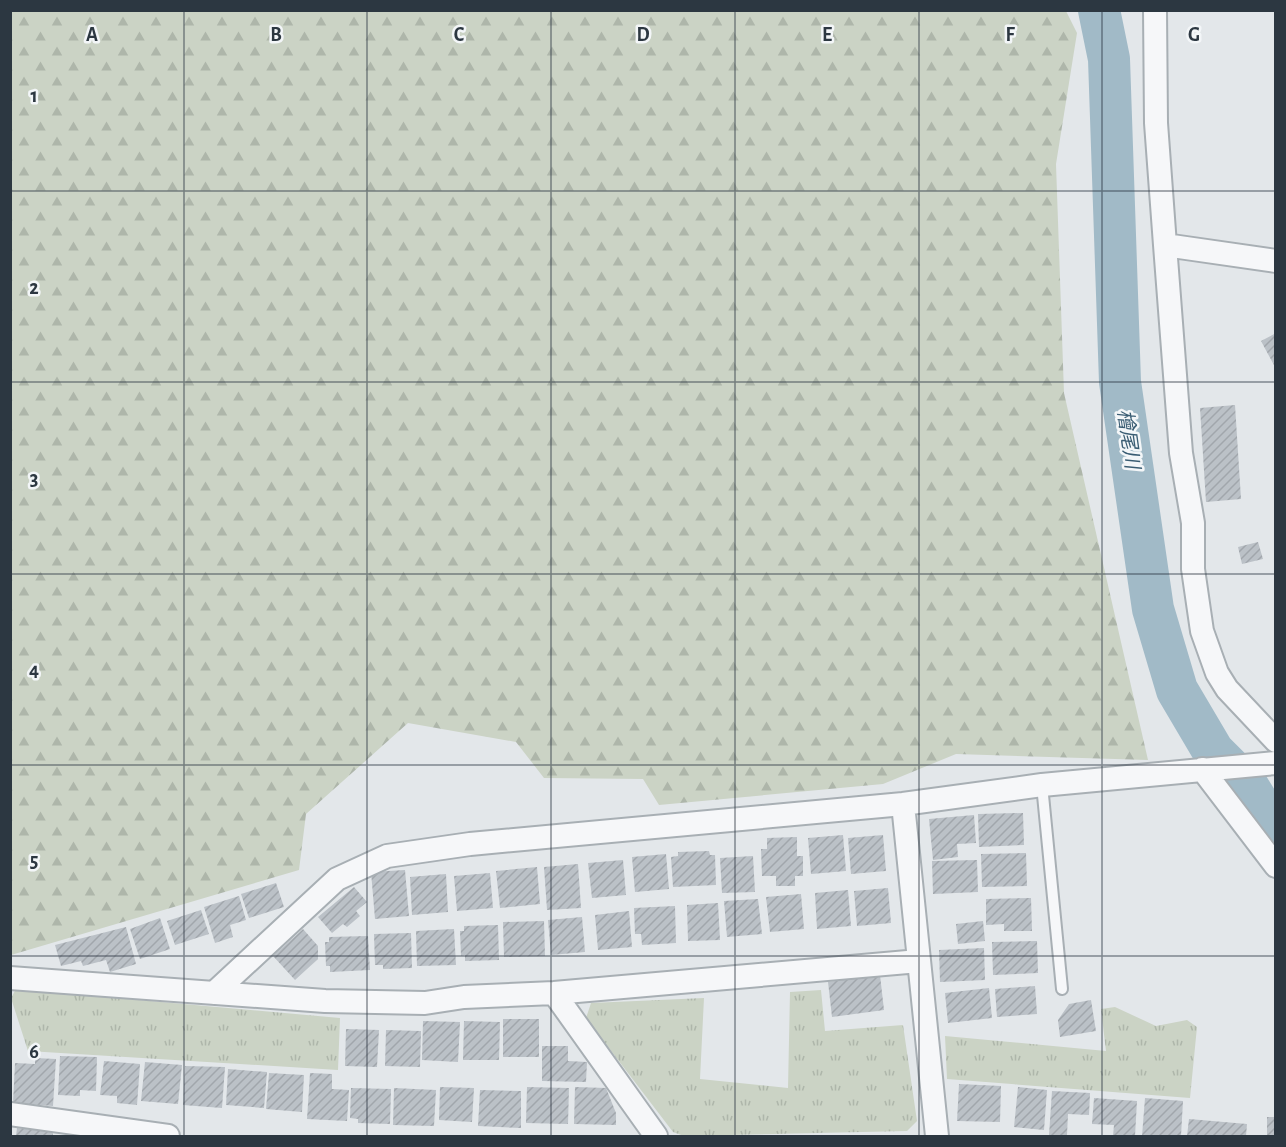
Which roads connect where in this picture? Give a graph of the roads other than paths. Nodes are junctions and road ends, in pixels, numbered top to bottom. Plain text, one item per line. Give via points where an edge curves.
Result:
1 (1155, 10) edge
2 (1165, 245) junction
3 (1275, 261) edge
4 (1275, 741) edge
5 (1275, 763) edge
6 (1202, 769) junction
7 (1042, 785) junction
8 (903, 804) junction
9 (1275, 866) edge
10 (919, 961) junction
11 (10, 978) edge
12 (1062, 989) dead end
13 (214, 993) junction
14 (554, 993) junction
15 (10, 1114) edge
16 (168, 1137) edge
17 (656, 1137) edge
18 (937, 1137) edge

1 - 2 street via 1156,123
2 - 3 street
2 - 4 street via 1181,453 1193,523 1193,569 1202,631 1227,689
5 - 6 street
6 - 7 street
6 - 9 street
7 - 8 street
7 - 12 lane
8 - 10 street
8 - 13 street via 481,842 387,856 337,879
10 - 14 street
10 - 18 street
11 - 13 street
13 - 14 street via 425,1003
14 - 17 street
15 - 16 street

